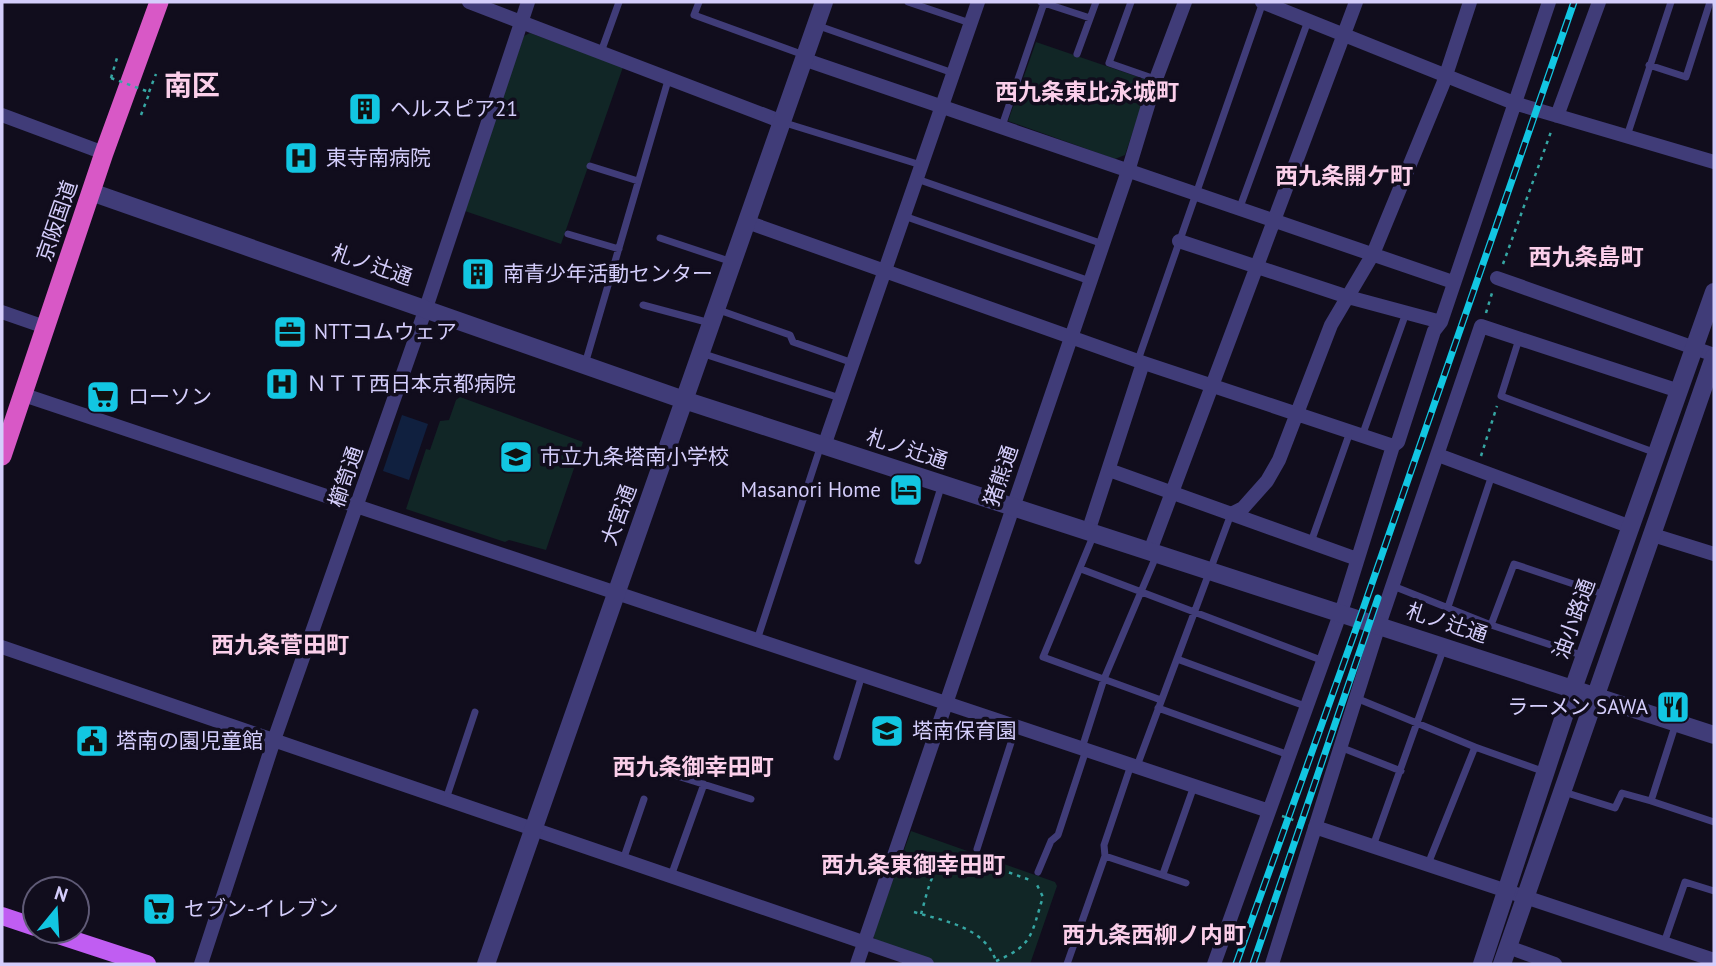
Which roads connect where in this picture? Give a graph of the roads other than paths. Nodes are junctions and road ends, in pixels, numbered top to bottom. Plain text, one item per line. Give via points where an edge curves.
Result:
1 (159, 2) edge
2 (469, 2) edge
3 (528, 2) edge
4 (619, 2) edge
5 (699, 2) edge
6 (824, 2) edge
7 (908, 2) edge
8 (978, 2) edge
9 (1042, 2) edge
10 (1096, 2) edge
11 (1131, 2) edge
12 (1185, 2) edge
13 (1262, 2) edge
14 (1356, 2) edge
15 (1470, 2) edge
16 (1549, 2) edge
17 (1599, 2) edge
18 (1671, 2) edge
19 (1710, 2) edge
20 (1090, 18) junction
21 (522, 21) junction
22 (1308, 21) junction
23 (816, 24) junction
24 (971, 24) junction
25 (1343, 36) junction
26 (601, 52) junction
27 (1077, 54) dead end
28 (804, 57) junction
29 (1649, 65) junction
30 (954, 73) junction
31 (1445, 75) junction
32 (669, 77) junction
33 (1156, 79) junction
34 (1514, 103) junction
35 (943, 106) junction
36 (2, 115) edge
37 (1557, 116) junction
38 (780, 121) junction
39 (1002, 126) junction
40 (1627, 136) junction
41 (104, 153) junction
42 (1714, 162) edge
43 (590, 166) dead end
44 (1129, 168) junction
45 (919, 172) junction
46 (638, 181) junction
47 (92, 191) junction
48 (1196, 192) junction
49 (1240, 207) junction
50 (904, 216) junction
51 (1276, 220) junction
52 (747, 222) junction
53 (569, 234) dead end
54 (660, 238) dead end
55 (1179, 241) junction
56 (1102, 244) junction
57 (620, 249) junction
58 (1373, 254) junction
59 (733, 262) junction
60 (1258, 267) junction
61 (884, 271) junction
62 (1497, 278) road end
63 (1090, 281) junction
64 (1453, 282) junction
65 (1714, 292) edge
66 (1348, 297) junction
67 (643, 305) dead end
68 (426, 308) junction
69 (2, 312) edge
70 (1406, 312) junction
71 (714, 316) junction
72 (1441, 322) junction
73 (45, 327) junction
74 (1071, 337) junction
75 (1520, 338) junction
76 (1694, 348) junction
77 (701, 353) junction
78 (1714, 356) edge
79 (1141, 362) junction
80 (853, 363) junction
81 (584, 365) junction
82 (1213, 387) junction
83 (1679, 391) junction
84 (21, 394) junction
85 (841, 398) junction
86 (684, 400) junction
87 (1295, 415) junction
88 (1356, 434) junction
89 (823, 446) junction
90 (1393, 446) junction
91 (1657, 453) junction
92 (1438, 455) junction
93 (2, 456) edge
94 (1109, 470) junction
95 (1492, 475) junction
96 (942, 483) junction
97 (1173, 493) junction
98 (1013, 506) junction
99 (358, 507) junction
100 (1231, 514) junction
101 (1631, 527) junction
102 (1091, 533) junction
103 (1653, 535) junction
104 (1311, 542) junction
105 (1154, 553) junction
106 (1714, 554) edge
107 (1357, 559) junction
108 (918, 561) dead end
109 (1082, 569) junction
110 (1209, 572) junction
111 (1393, 586) junction
112 (1141, 590) junction
113 (615, 592) junction
114 (1607, 595) junction
115 (1448, 607) junction
116 (1194, 613) junction
117 (1337, 613) junction
118 (1379, 625) junction
119 (1491, 625) junction
120 (757, 640) junction
121 (1444, 646) junction
122 (2, 647) edge
123 (1584, 656) junction
124 (1177, 659) junction
125 (1321, 660) junction
126 (862, 675) junction
127 (1104, 679) junction
128 (1573, 689) junction
129 (1596, 696) junction
130 (1356, 698) junction
131 (946, 703) junction
132 (1160, 704) junction
133 (1305, 706) junction
134 (475, 712) dead end
135 (1676, 723) junction
136 (1417, 725) junction
137 (1016, 726) junction
138 (1714, 735) edge
139 (274, 740) junction
140 (1340, 747) junction
141 (1475, 747) junction
142 (1084, 749) junction
143 (1289, 755) junction
144 (837, 757) dead end
145 (1134, 765) junction
146 (1401, 771) junction
147 (1546, 773) junction
148 (674, 775) dead end
149 (704, 784) junction
150 (1194, 785) junction
151 (1564, 792) junction
152 (644, 799) dead end
153 (751, 799) dead end
154 (446, 800) junction
155 (1651, 801) junction
156 (1275, 813) junction
157 (1714, 822) edge
158 (1315, 827) junction
159 (532, 829) junction
160 (1373, 847) junction
161 (976, 849) dead end
162 (1105, 856) junction
163 (624, 860) junction
164 (1428, 865) junction
165 (1038, 872) dead end
166 (1163, 874) junction
167 (671, 877) junction
168 (1186, 883) dead end
169 (1508, 891) junction
170 (1714, 891) edge
171 (1526, 897) junction
172 (2, 916) edge
173 (21, 922) edge
174 (864, 943) junction
175 (1664, 944) junction
176 (89, 945) edge
177 (1508, 947) junction
178 (1713, 956) edge
179 (147, 964) edge
180 (201, 964) edge
181 (486, 964) edge
182 (857, 964) edge
183 (926, 964) edge
184 (1067, 964) edge
185 (1214, 964) edge
186 (1272, 964) edge
187 (1482, 964) edge
188 (1502, 964) edge
189 (1555, 964) edge

1 - 41 highway, 京阪国道
2 - 21 street
3 - 21 street, 櫛笥通
4 - 26 lane
5 - 28 lane via 694,15
6 - 23 street, 大宮通
7 - 24 lane
8 - 24 street
9 - 20 lane
9 - 39 lane
10 - 20 lane
11 - 33 lane via 1109,63
12 - 33 street, 猪熊通
13 - 22 street
13 - 48 lane
14 - 25 street
15 - 31 street
16 - 34 street
17 - 37 street
18 - 29 lane
19 - 29 lane via 1686,76
20 - 27 lane
21 - 26 street
21 - 68 street, 櫛笥通
22 - 25 street
22 - 49 lane
23 - 28 street, 大宮通
23 - 30 lane
24 - 30 street
25 - 31 street
25 - 51 street
26 - 32 street
28 - 35 street
28 - 38 street, 大宮通
29 - 40 lane
30 - 35 street
31 - 34 street
31 - 58 street
32 - 38 street
32 - 46 lane
33 - 44 street, 猪熊通
34 - 37 street
34 - 64 street
35 - 39 street
35 - 45 street
36 - 41 street
37 - 40 street
38 - 45 lane
38 - 52 street, 大宮通
39 - 44 street
40 - 42 street
41 - 47 highway, 京阪国道
43 - 46 lane
44 - 48 street
44 - 56 street, 猪熊通
45 - 50 street
45 - 56 lane
46 - 57 lane
47 - 68 street, 札ノ辻通
47 - 73 highway, 京阪国道
48 - 49 street
48 - 55 lane
49 - 51 street
50 - 61 street
50 - 63 lane
51 - 58 street
51 - 60 street
52 - 59 street, 大宮通
52 - 61 street
53 - 57 lane
54 - 59 lane
55 - 60 street
55 - 79 lane
56 - 63 street, 猪熊通
57 - 81 lane
58 - 64 street
58 - 66 street
59 - 71 street, 大宮通
60 - 66 street
60 - 82 street
61 - 74 street
61 - 80 street
62 - 76 street
63 - 74 street, 猪熊通
64 - 72 street
65 - 76 street, 油小路通
66 - 70 street
66 - 87 street via 1331,325
67 - 71 lane
68 - 81 street, 札ノ辻通
68 - 99 street, 櫛笥通
69 - 73 street
70 - 72 street
70 - 88 lane
71 - 77 street, 大宮通
71 - 80 lane via 790,335 793,342
72 - 90 street
73 - 84 highway, 京阪国道
74 - 79 street
74 - 98 street, 猪熊通
75 - 83 street
75 - 91 lane via 1500,396
75 - 92 street via 1481,326
76 - 78 street
76 - 83 street, 油小路通
77 - 85 lane
77 - 86 street, 大宮通
78 - 103 street
79 - 82 street
79 - 94 street
80 - 85 street
81 - 86 street, 札ノ辻通
82 - 87 street
82 - 97 street
83 - 91 street, 油小路通
84 - 93 highway, 京阪国道
84 - 99 street
85 - 89 street
86 - 89 street, 札ノ辻通
86 - 113 street, 大宮通
87 - 88 street
87 - 100 street via 1267,481 1243,508
88 - 90 street
88 - 104 lane
89 - 96 street, 札ノ辻通
89 - 120 lane
90 - 107 street
91 - 101 street, 油小路通
92 - 95 street
92 - 111 street
94 - 97 street
94 - 102 street
95 - 101 street
95 - 115 lane
96 - 98 street, 札ノ辻通
96 - 108 lane
97 - 100 street
97 - 105 street
98 - 102 street, 札ノ辻通
98 - 131 street, 猪熊通
99 - 113 street
99 - 139 street, 櫛笥通
100 - 104 street
100 - 110 lane
101 - 114 street, 油小路通
102 - 105 street, 札ノ辻通
102 - 109 lane
103 - 106 street
103 - 129 street
104 - 107 street
105 - 110 street, 札ノ辻通
105 - 112 lane
107 - 117 street
109 - 112 lane
109 - 127 lane via 1043,657
110 - 116 lane
110 - 117 street, 札ノ辻通
111 - 115 lane
111 - 118 street
112 - 116 lane
112 - 127 lane
113 - 120 street
113 - 159 street, 大宮通
114 - 119 lane via 1514,564
114 - 123 street, 油小路通
115 - 119 lane
116 - 124 lane
116 - 125 lane
117 - 118 street, 札ノ辻通
117 - 125 street
118 - 121 street, 札ノ辻通
118 - 130 street
119 - 123 lane
120 - 126 street
121 - 128 street, 札ノ辻通
121 - 136 lane
122 - 139 street
123 - 128 street, 油小路通
124 - 132 lane
124 - 133 lane
125 - 133 street
126 - 131 street
126 - 144 lane
127 - 132 lane
127 - 142 lane
128 - 129 street, 札ノ辻通
128 - 147 street, 油小路通
129 - 135 street, 札ノ辻通
129 - 151 street
130 - 136 lane
130 - 140 street
131 - 137 street
131 - 174 street, 猪熊通
132 - 143 lane
132 - 145 lane
133 - 143 street
134 - 154 lane
135 - 138 street, 札ノ辻通
135 - 155 lane
136 - 141 lane
136 - 146 lane
137 - 142 street
137 - 161 lane
139 - 154 street
139 - 180 street, 櫛笥通
140 - 146 lane
140 - 158 street
141 - 147 lane
141 - 164 lane
142 - 145 street
142 - 165 lane via 1058,835
143 - 156 street
145 - 150 street
145 - 162 lane via 1104,845
146 - 160 lane
147 - 169 street, 油小路通
148 - 149 lane
149 - 153 lane
149 - 167 lane
150 - 156 street
150 - 166 lane
151 - 155 lane via 1615,808 1622,793
151 - 171 street
152 - 163 lane
154 - 159 street
155 - 157 lane
156 - 185 street
158 - 160 street
158 - 186 street
159 - 163 street
159 - 181 street, 大宮通
160 - 164 street
162 - 166 lane
162 - 184 lane
163 - 167 street
164 - 169 street
166 - 168 lane
167 - 174 street
169 - 171 street
169 - 187 street, 油小路通
170 - 175 lane via 1685,881
171 - 175 street
171 - 177 street
172 - 173 main road
174 - 182 street, 猪熊通
174 - 183 street
175 - 178 street
176 - 179 main road
177 - 188 street
177 - 189 street

